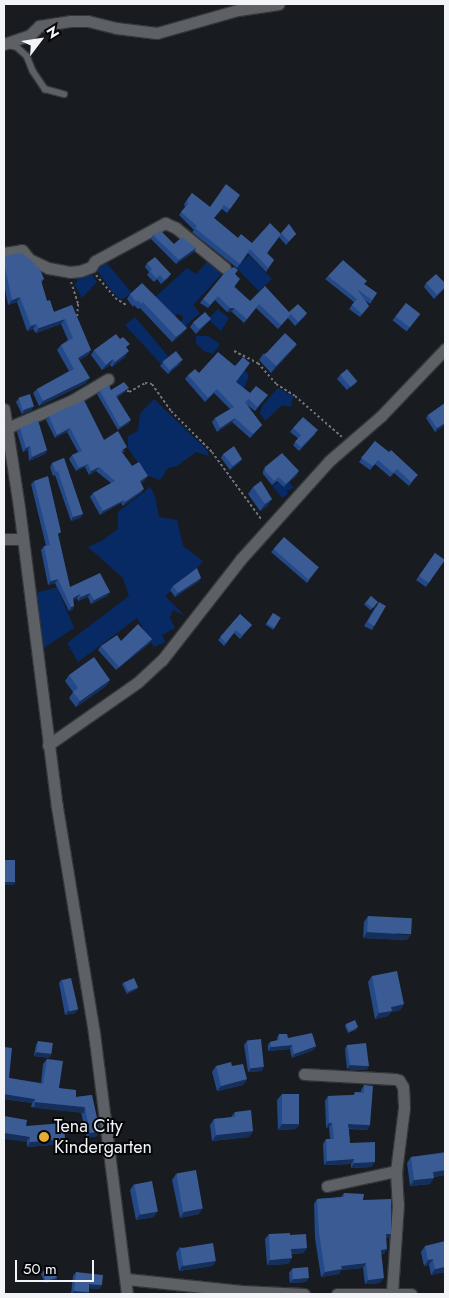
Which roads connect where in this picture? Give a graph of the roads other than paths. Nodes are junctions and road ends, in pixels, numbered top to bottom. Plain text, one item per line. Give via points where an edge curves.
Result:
1 (279, 4) edge
2 (4, 44) edge
3 (64, 94) dead end
4 (4, 253) edge
5 (225, 268) dead end
6 (445, 349) edge
7 (108, 379) dead end
8 (4, 409) edge
9 (7, 428) junction
10 (4, 539) edge
11 (23, 539) junction
12 (48, 744) junction
13 (304, 1074) dead end
14 (396, 1171) junction
15 (327, 1186) dead end
16 (127, 1279) junction
17 (392, 1293) junction
18 (127, 1294) edge
19 (304, 1294) edge
20 (337, 1294) edge
21 (411, 1294) edge

1 - 2 street via 238,10 157,33 70,21 39,26 30,35
2 - 3 lane via 18,47 27,56 44,89
4 - 5 street via 22,250 29,259 48,268 80,271 165,223 176,228
6 - 12 street via 402,396 329,461 240,560 162,660 138,682
7 - 9 street via 71,401
8 - 9 street
9 - 11 street
10 - 11 street
11 - 12 street
12 - 16 street via 94,1033 118,1232
13 - 14 street via 399,1080 404,1091 404,1108
14 - 15 street
14 - 17 street via 398,1204
16 - 18 street
16 - 19 street
17 - 20 street
17 - 21 street

